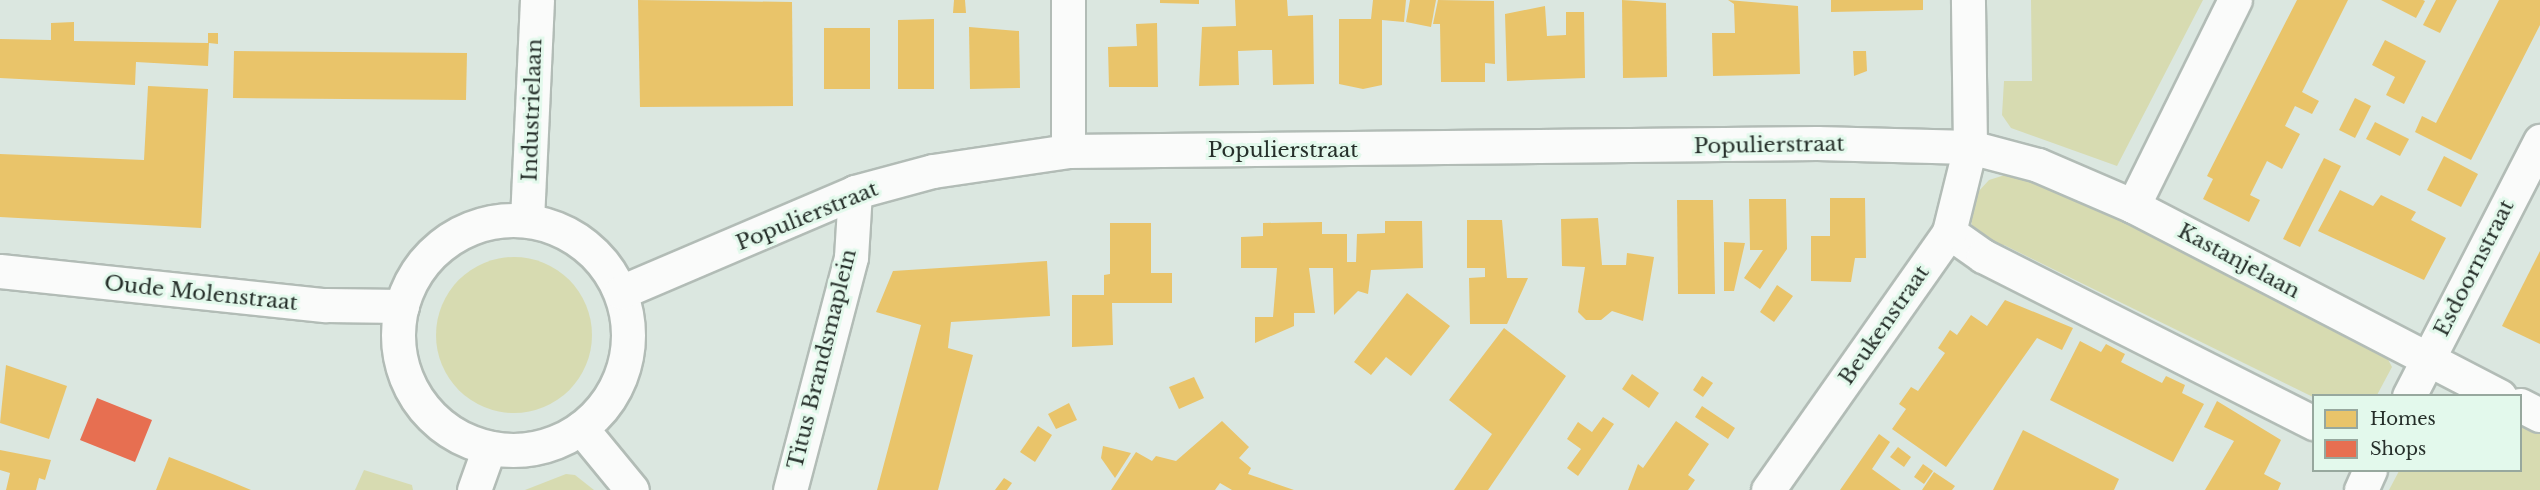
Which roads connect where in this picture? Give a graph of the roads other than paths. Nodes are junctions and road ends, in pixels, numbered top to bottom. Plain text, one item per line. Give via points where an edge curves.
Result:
1 (537, 0) edge
2 (1068, 0) edge
3 (1968, 0) edge
4 (2235, 0) edge
5 (2540, 141) edge
6 (1970, 147) junction
7 (1068, 151) junction
8 (855, 192) junction
9 (2133, 206) junction
10 (526, 220) junction
11 (1949, 232) junction
12 (0, 271) edge
13 (621, 292) junction
14 (402, 306) junction
15 (2427, 360) junction
16 (2410, 394) edge
17 (2496, 394) edge
18 (2522, 406) edge
19 (2540, 415) edge
20 (2312, 422) edge
21 (581, 428) junction
22 (489, 448) junction
23 (2370, 472) edge
24 (1775, 487) edge
25 (474, 490) edge
26 (632, 490) edge
27 (790, 490) edge
28 (2361, 490) edge

1 - 10 street, Industrielaan
2 - 7 street
3 - 6 street, Beukenstraat
4 - 9 street
5 - 15 street, Esdoornstraat
6 - 7 street, Populierstraat via 1817,143
6 - 9 street, Kastanjelaan via 2038,165
6 - 11 street, Beukenstraat
7 - 8 street, Populierstraat via 933,171
8 - 13 street, Populierstraat
8 - 27 street, Titus Brandsmaplein via 851,257
9 - 15 street, Kastanjelaan
10 - 13 street via 557,227 584,243
10 - 14 street via 493,221 462,231 435,249 414,275
11 - 20 street via 1983,256
11 - 24 street, Beukenstraat
12 - 14 street, Oude Molenstraat via 326,305
13 - 21 street via 629,327 626,363 612,395
14 - 22 street via 398,343 406,379 426,411 447,429
15 - 16 street, Esdoornstraat
15 - 17 street, Kastanjelaan
18 - 19 street
21 - 22 street via 525,450
21 - 26 street
22 - 25 street
23 - 28 street

